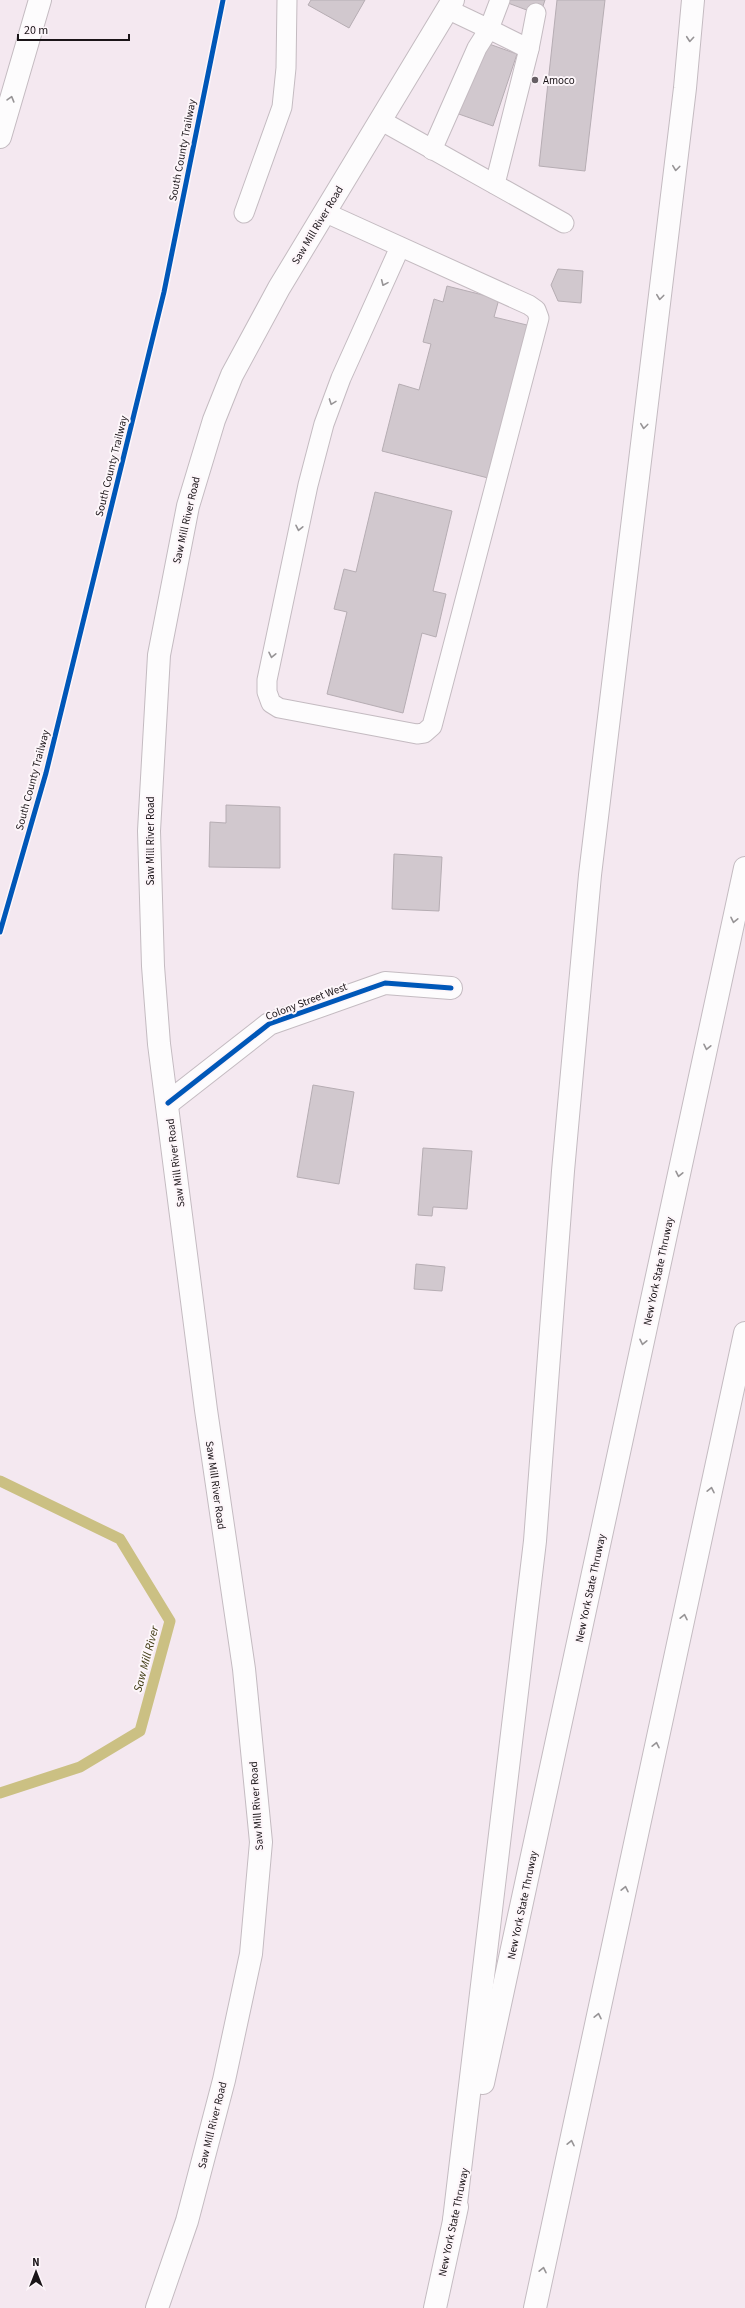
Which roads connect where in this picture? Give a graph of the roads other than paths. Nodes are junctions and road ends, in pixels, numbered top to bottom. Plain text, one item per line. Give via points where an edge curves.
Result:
1 (40, 0) edge
2 (287, 0) edge
3 (500, 0) edge
4 (692, 0) edge
5 (450, 4) edge
6 (536, 13) dead end
7 (489, 29) junction
8 (529, 49) junction
9 (380, 120) junction
10 (0, 136) edge
11 (432, 150) junction
12 (495, 184) junction
13 (324, 212) junction
14 (244, 213) dead end
15 (564, 222) dead end
16 (400, 247) junction
17 (745, 868) edge
18 (451, 988) dead end
19 (168, 1102) junction
20 (745, 1333) edge
21 (745, 1352) edge
22 (734, 1386) junction
23 (454, 2220) junction
24 (157, 2308) edge
25 (435, 2308) edge
26 (535, 2308) edge

10 -> 1 main road
2 - 14 lane via 286,68 282,107
3 - 7 lane
4 -> 23 main road via 684,96 590,875 575,1025 552,1336 525,1632
5 - 7 lane
5 - 9 main road, Saw Mill River Road
6 - 8 lane
7 - 8 lane
7 - 11 lane via 477,48
8 - 12 lane
9 - 11 lane
9 - 13 main road, Saw Mill River Road
11 - 12 lane
12 - 15 lane
13 - 16 lane
13 - 19 main road, Saw Mill River Road via 232,375 214,420 188,506 167,608 159,655 148,832 153,966 159,1044
16 -> 16 lane via 341,378 324,424 308,485 267,680 267,692 271,703 279,708 417,734 424,733 432,726 539,318 536,310 529,305
17 -> 23 main road, New York State Thruway
18 - 19 main road, Colony Street West via 385,983 270,1024
19 - 24 main road, Saw Mill River Road via 205,1402 244,1669 261,1842 251,1954 224,2080 187,2221
20 - 22 main road
21 - 22 main road
26 -> 22 main road
23 - 25 main road, New York State Thruway

